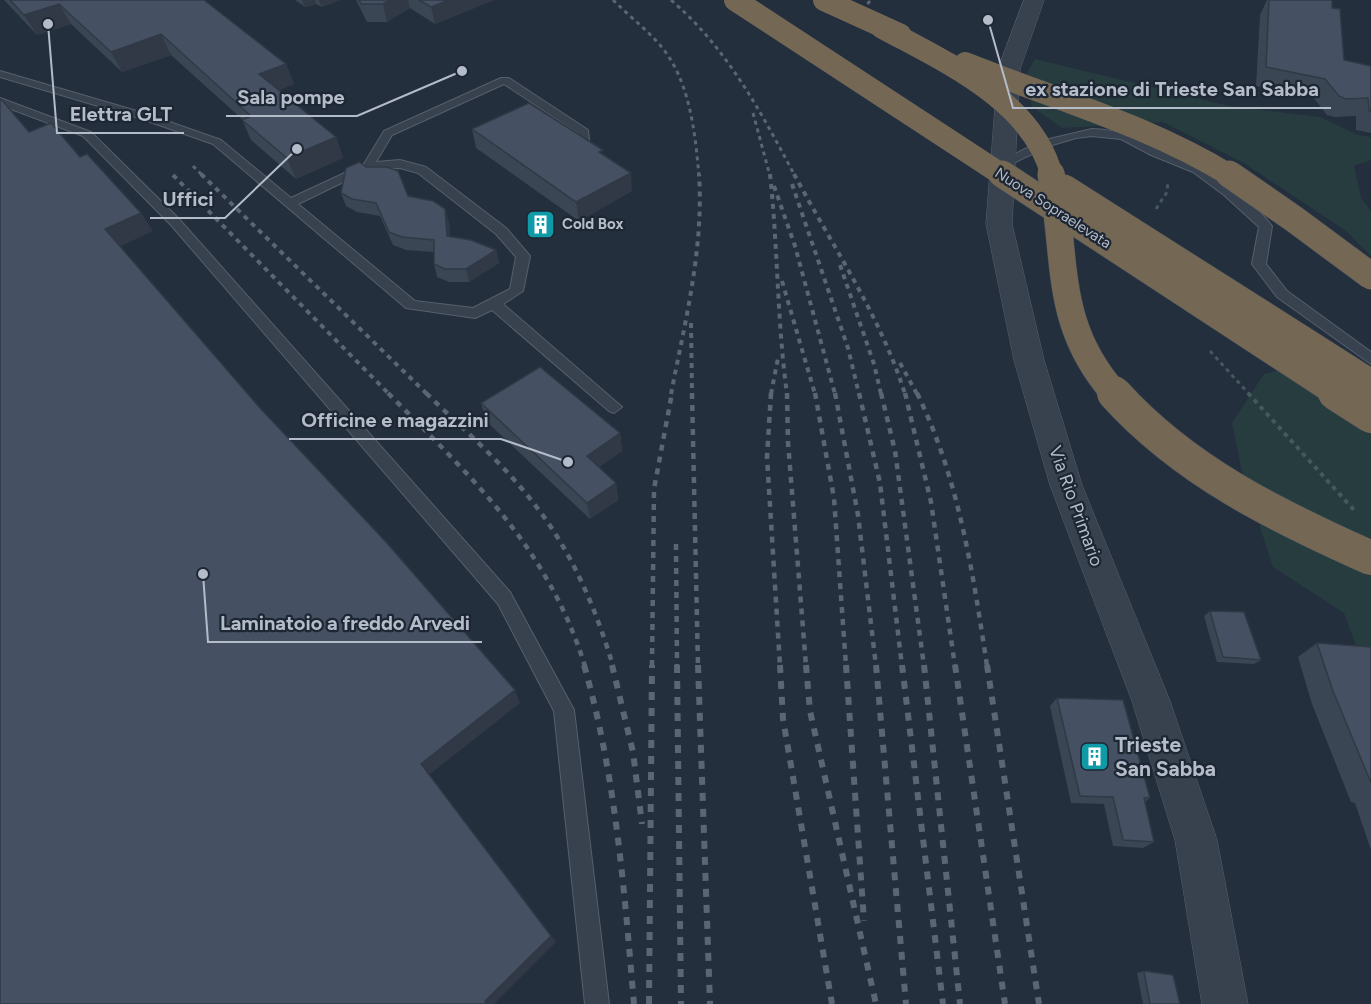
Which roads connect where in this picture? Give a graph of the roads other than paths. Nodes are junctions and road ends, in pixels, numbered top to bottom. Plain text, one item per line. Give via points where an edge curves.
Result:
1 (735, 0) edge
2 (768, 0) edge
3 (824, 0) edge
4 (1034, 0) edge
5 (881, 27) junction
6 (0, 74) edge
7 (0, 101) edge
8 (577, 143) edge
9 (1001, 164) junction
10 (368, 166) junction
11 (290, 203) junction
12 (1371, 276) edge
13 (493, 303) junction
14 (1371, 359) edge
15 (1371, 383) edge
16 (614, 407) dead end
17 (1371, 416) edge
18 (1371, 558) edge
19 (597, 1004) edge
20 (1225, 1004) edge

1 - 17 highway, Nuova Sopraelevata, bridge
2 - 15 highway, Nuova Sopraelevata, bridge
3 - 5 highway, bridge
4 - 9 street, Via Rio Primario via 1009,69
5 - 12 highway, bridge via 1159,136 1221,169 1316,233
5 - 18 highway, bridge via 957,71 1003,104 1040,146 1050,168 1065,296 1082,347 1116,395 1167,445 1220,483 1292,523
6 - 11 lane via 217,142
7 - 19 lane via 87,134 175,222 504,598 564,710
8 - 10 lane via 585,138 584,132 505,80 388,133
9 - 14 lane via 1052,140 1102,133 1122,136 1186,164 1207,176 1266,226 1259,264 1282,294
9 - 20 street, Via Rio Primario via 999,224 1029,360 1066,485 1150,701 1196,840
10 - 11 lane
10 - 13 lane via 400,164 422,170 501,231 523,256 516,291
11 - 13 lane via 411,305 475,313
13 - 16 lane

